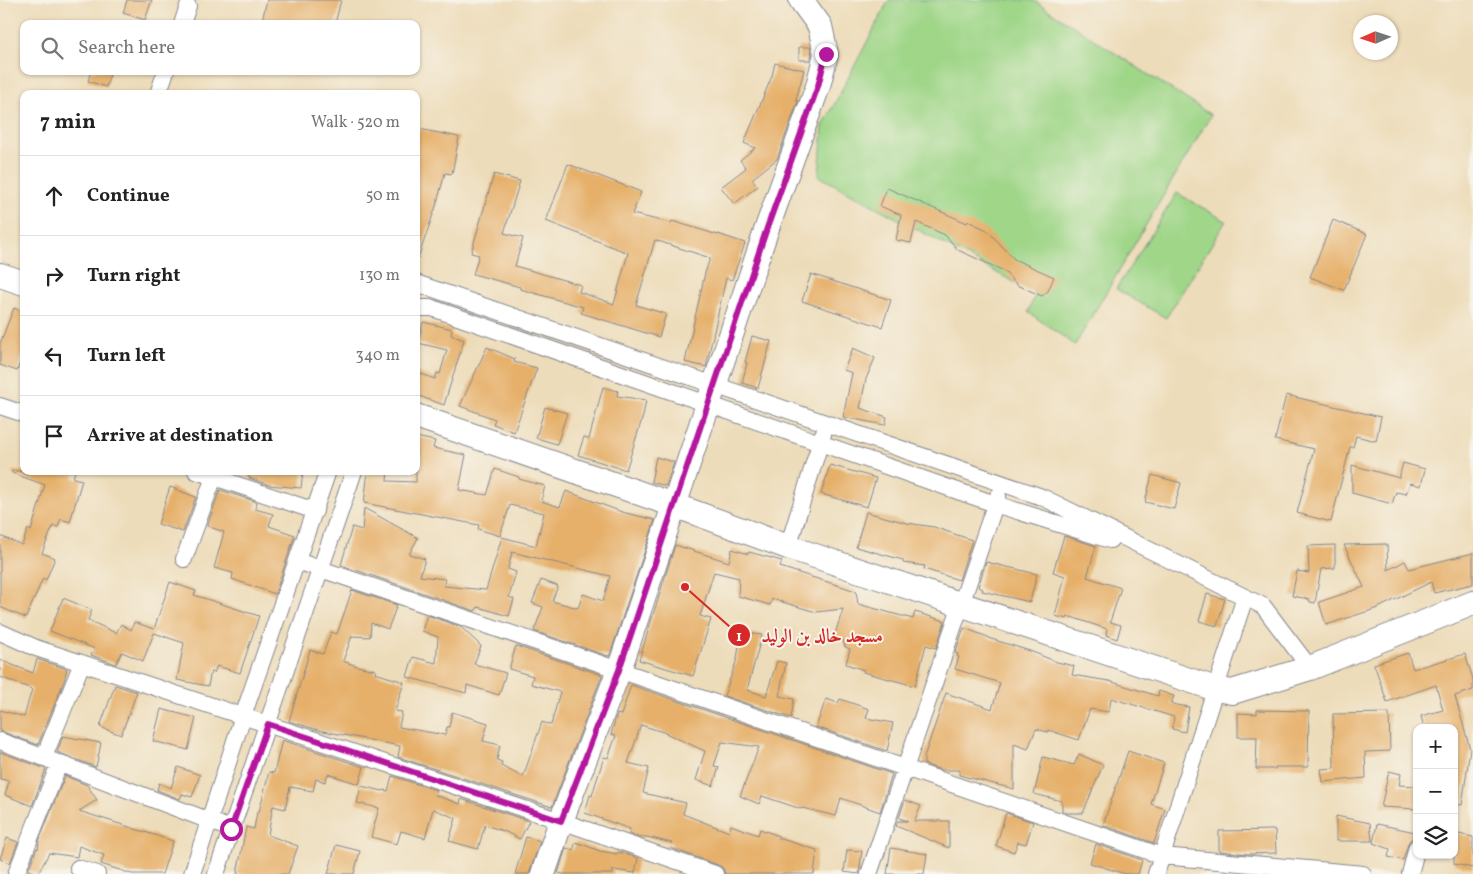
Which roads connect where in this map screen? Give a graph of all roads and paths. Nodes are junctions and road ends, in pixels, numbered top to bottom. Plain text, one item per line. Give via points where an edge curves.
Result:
1 (801, 0) edge
2 (188, 6) dead end
3 (183, 20) edge
4 (165, 75) edge
5 (159, 90) edge
6 (0, 275) edge
7 (20, 282) edge
8 (420, 285) edge
9 (420, 308) edge
10 (711, 395) junction
11 (0, 406) edge
12 (20, 413) edge
13 (420, 417) edge
14 (826, 424) junction
15 (820, 443) junction
16 (208, 475) edge
17 (327, 475) edge
18 (353, 475) edge
19 (214, 477) junction
20 (234, 477) edge
21 (1002, 484) junction
22 (995, 504) junction
23 (674, 505) junction
24 (315, 511) junction
25 (788, 546) junction
26 (1160, 555) junction
27 (184, 559) dead end
28 (297, 561) junction
29 (321, 569) junction
30 (1245, 597) junction
31 (1473, 603) edge
32 (961, 604) junction
33 (0, 632) edge
34 (82, 662) junction
35 (1310, 668) junction
36 (619, 670) junction
37 (1216, 689) junction
38 (243, 716) junction
39 (268, 724) junction
40 (0, 741) edge
41 (44, 757) junction
42 (59, 764) junction
43 (905, 768) junction
44 (208, 820) junction
45 (561, 821) junction
46 (231, 829) junction
47 (1162, 856) junction
48 (1414, 859) edge
49 (78, 868) dead end
50 (16, 874) edge
51 (97, 874) edge
52 (192, 874) edge
53 (216, 874) edge
54 (543, 874) edge
55 (715, 874) edge
56 (869, 874) edge
57 (1156, 874) edge
58 (1363, 874) edge
59 (1410, 874) edge

1 - 10 street via 820,26 826,54 818,86
2 - 3 street
4 - 5 street
6 - 7 street
8 - 10 street
9 - 10 street via 432,308
10 - 14 street
10 - 15 street
10 - 23 street
11 - 12 street
13 - 23 street
14 - 15 street
14 - 21 street
15 - 22 street
15 - 25 street
16 - 19 street
17 - 24 street
18 - 29 street
19 - 20 street
19 - 27 street
20 - 24 street
21 - 22 street
21 - 26 street via 1042,497
22 - 26 street
22 - 32 street
23 - 25 street
23 - 36 street
24 - 28 street
25 - 32 street
26 - 30 street
28 - 29 street
28 - 38 street
29 - 36 street
29 - 39 street
30 - 35 street via 1263,606
30 - 37 street
31 - 35 street
32 - 37 street
32 - 43 street
33 - 34 street via 36,648
34 - 38 street
34 - 41 street
35 - 37 street via 1232,692
36 - 43 street
36 - 45 street
37 - 47 street
38 - 39 street
38 - 44 street
39 - 45 street
39 - 46 street
40 - 41 street
41 - 42 street
42 - 44 street
42 - 50 street
43 - 47 street
43 - 56 street
44 - 46 street
44 - 52 street
45 - 54 street
45 - 55 street
46 - 53 street
47 - 57 street
47 - 58 street
48 - 59 street
49 - 51 street

